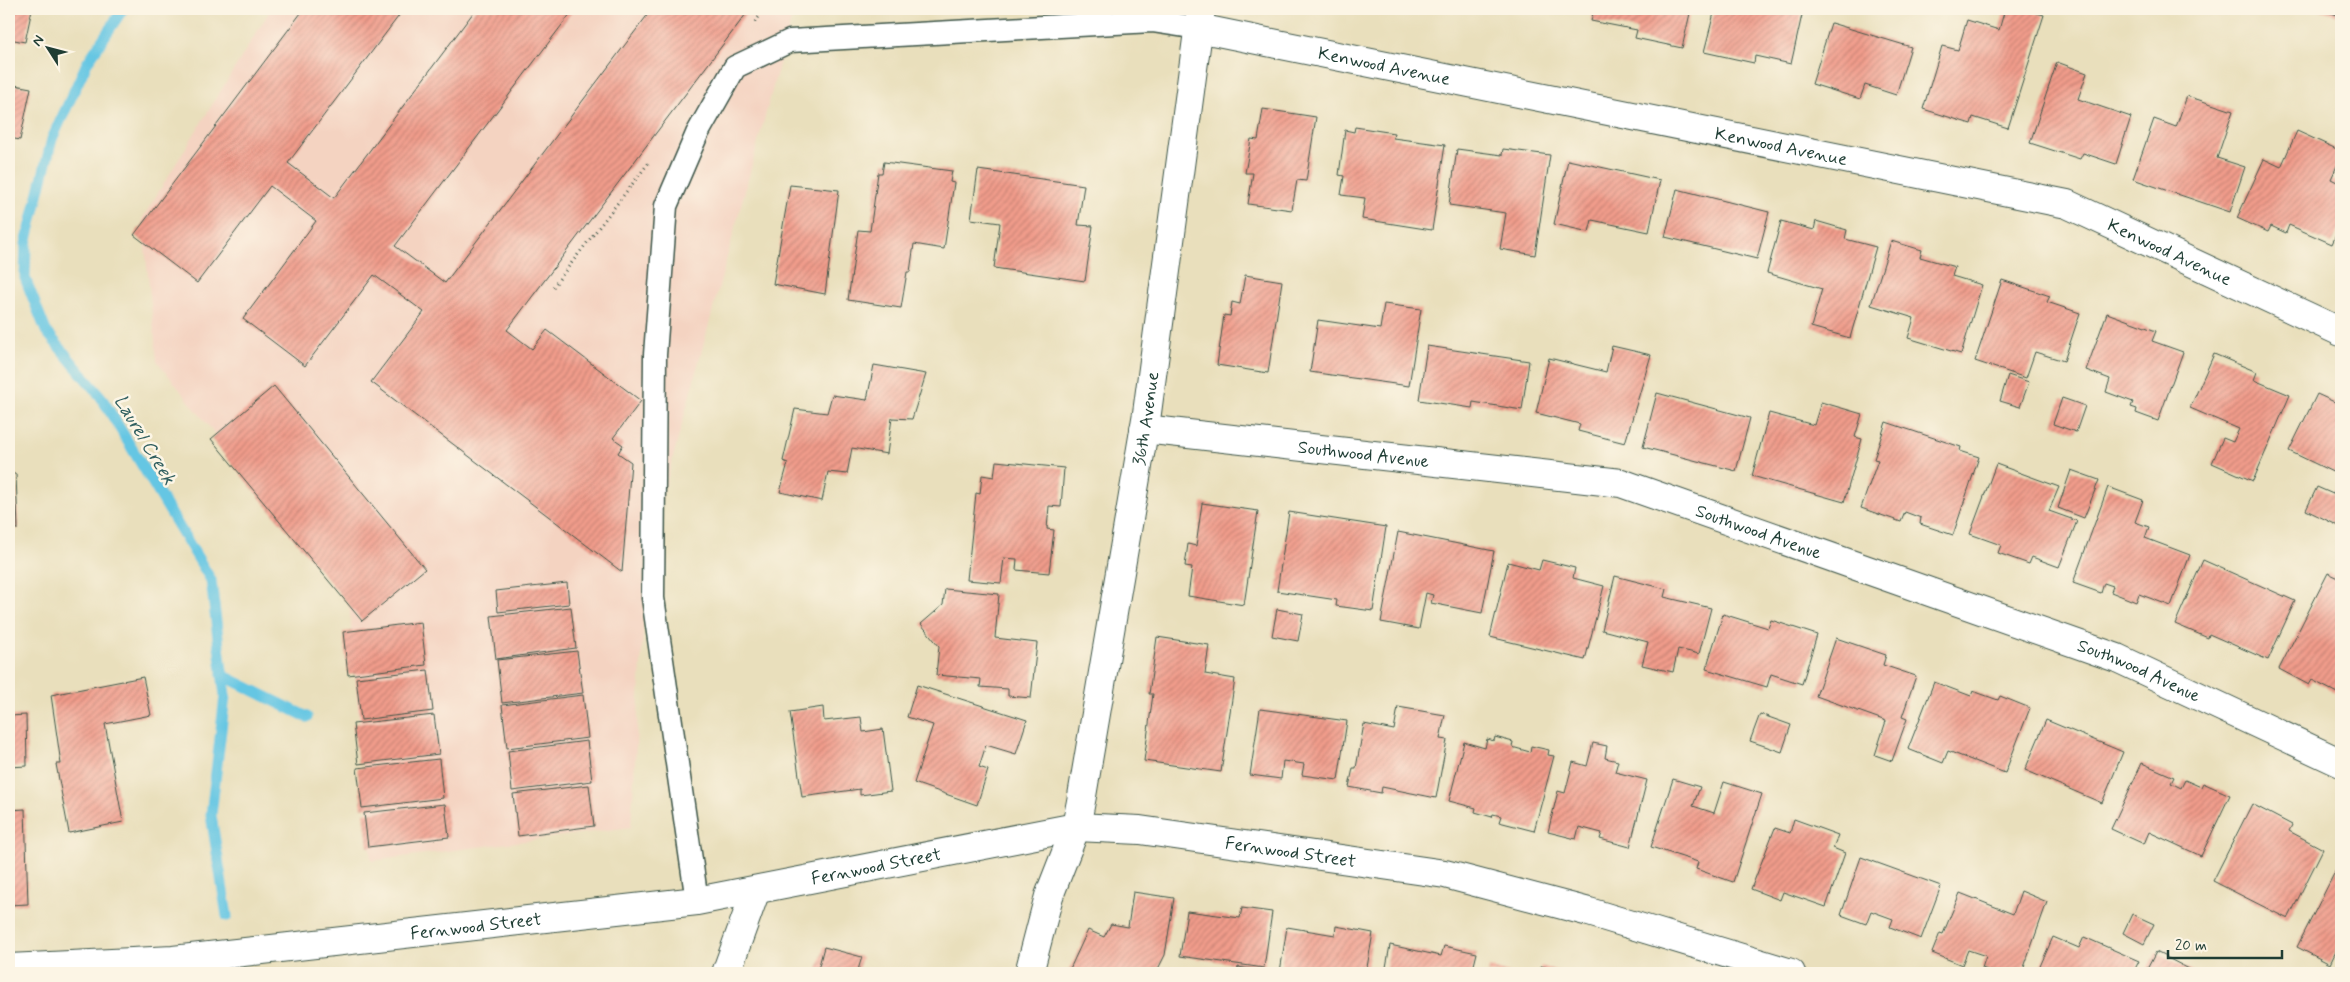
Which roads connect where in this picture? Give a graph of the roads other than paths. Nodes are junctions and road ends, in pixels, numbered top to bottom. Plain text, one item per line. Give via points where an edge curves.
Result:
1 (1199, 18) edge
2 (2341, 332) edge
3 (1144, 429) junction
4 (2341, 763) edge
5 (1076, 827) junction
6 (756, 890) junction
7 (697, 901) junction
8 (1732, 955) junction
9 (9, 968) edge
10 (726, 973) edge
11 (1029, 973) edge
12 (1764, 973) edge
13 (1791, 973) edge

1 - 2 street, Kenwood Avenue via 2067,204
1 - 3 street, 36th Avenue
1 - 7 lane via 790,41 735,67 706,117 666,206 655,356 653,598
3 - 4 street, Southwood Avenue via 1621,483 2117,658
3 - 5 street, 36th Avenue
5 - 6 street, Fernwood Street
5 - 8 street, Fernwood Street via 1140,830 1446,874
5 - 11 street, 36th Avenue via 1049,896
6 - 7 street, Fernwood Street
6 - 10 street
7 - 9 street, Fernwood Street via 173,960
8 - 12 street, Fernwood Street
8 - 13 street, Fernwood Street

